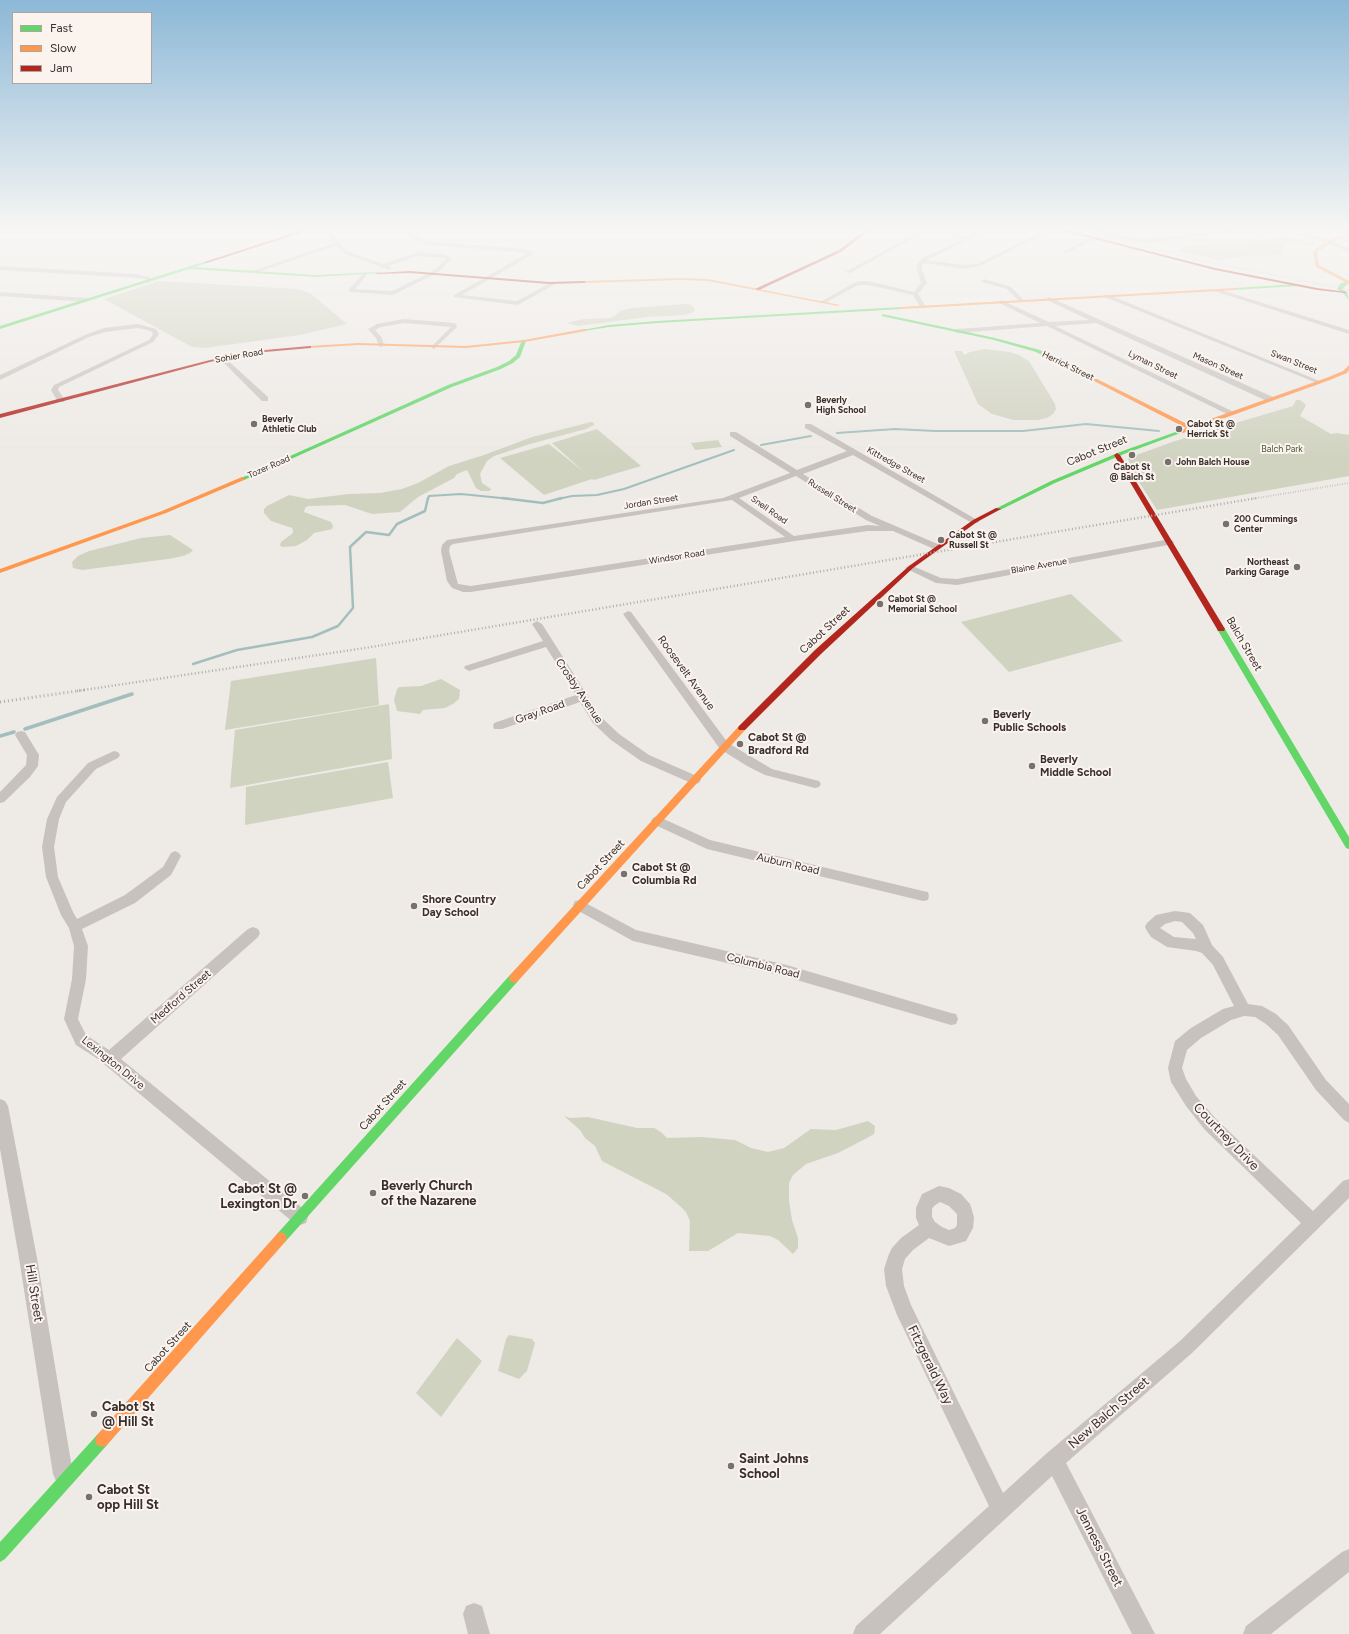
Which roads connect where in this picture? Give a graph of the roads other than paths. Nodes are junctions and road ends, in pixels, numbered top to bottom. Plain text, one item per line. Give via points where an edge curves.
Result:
1 (68, 306) edge
2 (829, 306) edge
3 (935, 306) edge
4 (1010, 306) edge
5 (1064, 306) edge
6 (1132, 306) edge
7 (1267, 306) edge
8 (923, 307) joint
9 (832, 308) junction
10 (889, 312) junction
11 (1096, 321) junction
12 (1047, 324) junction
13 (0, 328) edge
14 (957, 331) junction
15 (1349, 332) edge
16 (524, 340) junction
17 (381, 345) junction
18 (488, 345) junction
19 (434, 347) junction
20 (222, 358) junction
21 (511, 362) junction
22 (1349, 367) edge
23 (0, 378) edge
24 (1319, 382) junction
25 (265, 399) dead end
26 (1270, 399) junction
27 (61, 400) junction
28 (1232, 413) junction
29 (0, 416) edge
30 (808, 426) dead end
31 (1191, 428) junction
32 (732, 434) dead end
33 (853, 452) junction
34 (1117, 455) junction
35 (797, 474) junction
36 (734, 498) junction
37 (975, 521) junction
38 (891, 529) junction
39 (792, 538) junction
40 (1170, 542) junction
41 (937, 547) junction
42 (910, 568) junction
43 (0, 571) edge
44 (463, 589) joint
45 (628, 614) dead end
46 (537, 624) dead end
47 (548, 643) junction
48 (469, 668) dead end
49 (583, 697) junction
50 (498, 726) dead end
51 (21, 735) dead end
52 (724, 746) junction
53 (114, 755) dead end
54 (695, 780) junction
55 (815, 784) dead end
56 (0, 799) edge
57 (658, 821) junction
58 (1349, 845) edge
59 (175, 856) dead end
60 (923, 896) dead end
61 (580, 905) junction
62 (75, 926) junction
63 (253, 934) dead end
64 (1208, 949) dead end
65 (1244, 1010) junction
66 (951, 1019) dead end
67 (109, 1060) junction
68 (0, 1106) edge
69 (1349, 1115) edge
70 (1349, 1187) edge
71 (300, 1216) junction
72 (1313, 1223) junction
73 (929, 1228) dead end
74 (1054, 1460) junction
75 (64, 1481) junction
76 (1001, 1510) junction
77 (0, 1554) edge
78 (1349, 1559) edge
79 (864, 1634) edge
80 (1144, 1634) edge
81 (1254, 1634) edge

1 - 13 main road
2 - 9 main road
3 - 8 main road
4 - 12 street, Lyman Street
5 - 11 street, Mason Street
6 - 24 street, Swan Street
7 - 15 street
8 - 10 main road
9 - 10 main road
9 - 16 main road, Sohier Road via 620,325
10 - 14 main road, Herrick Street
11 - 12 street
11 - 26 street, Mason Street
12 - 14 street
12 - 28 street, Lyman Street
14 - 31 main road, Herrick Street via 1038,351
16 - 18 main road, Sohier Road
16 - 21 main road via 518,356
17 - 19 main road, Sohier Road
17 - 19 street via 379,338 371,329 380,325 404,320 454,325
17 - 20 main road, Sohier Road via 314,346
18 - 19 main road, Sohier Road
18 - 21 main road via 505,350 511,355
20 - 25 street
20 - 27 main road, Sohier Road
21 - 43 main road, Tozer Road via 443,389 164,512
22 - 24 main road, Cabot Street via 1339,375
23 - 27 street via 104,330 138,326 154,330 156,334 151,341 56,386 54,390
24 - 26 main road, Cabot Street
26 - 28 main road, Cabot Street
27 - 29 main road, Sohier Road
28 - 31 main road, Cabot Street
30 - 33 street, Kittredge Street
31 - 34 main road, Cabot Street
32 - 35 street, Russell Street
33 - 35 street, Jordan Street
33 - 37 street, Kittredge Street
34 - 37 main road, Cabot Street via 1022,496
34 - 40 main road, Balch Street
35 - 36 street, Jordan Street
35 - 38 street, Russell Street
36 - 39 street, Snell Road
36 - 44 street, Jordan Street via 459,540 446,545 445,551 452,581 455,586
37 - 41 main road, Cabot Street
38 - 39 street, Windsor Road via 868,528
38 - 41 street, Russell Street
39 - 44 street, Windsor Road
40 - 42 street, Blaine Avenue via 957,582 938,581
40 - 58 main road, Balch Street
41 - 42 main road, Cabot Street
42 - 52 main road, Cabot Street via 818,652
45 - 52 street, Roosevelt Avenue
46 - 47 street, Crosby Avenue
47 - 48 street
47 - 49 street, Crosby Avenue
49 - 50 street, Gray Road
49 - 54 street, Crosby Avenue via 597,720 615,737 645,758
51 - 56 street via 32,755 32,766
52 - 54 main road, Cabot Street
52 - 55 street via 769,772
53 - 62 street, Lexington Drive via 92,766 61,800 52,819 48,847 52,877
54 - 57 main road, Cabot Street
57 - 60 street, Auburn Road via 707,844
57 - 61 main road, Cabot Street
59 - 62 street via 167,871 130,899
61 - 66 street, Columbia Road via 633,935 783,970
61 - 71 main road, Cabot Street
62 - 67 street, Lexington Drive via 81,946 79,979 71,1020 81,1040
63 - 67 street, Medford Street
64 - 65 street via 1218,961
65 - 69 street via 1257,1011 1275,1022 1321,1085
65 - 72 street, Courtney Drive via 1228,1014 1180,1046 1175,1068 1179,1082 1211,1125
67 - 71 street, Lexington Drive
68 - 75 street, Hill Street via 28,1258
70 - 72 street, New Balch Street
71 - 75 main road, Cabot Street
72 - 74 street, New Balch Street via 1186,1347
73 - 76 street, Fitzgerald Way via 898,1254 894,1269 895,1286 903,1309
74 - 76 street, New Balch Street
74 - 80 street, Jenness Street
75 - 77 main road, Cabot Street
76 - 79 street, New Balch Street
78 - 81 street

